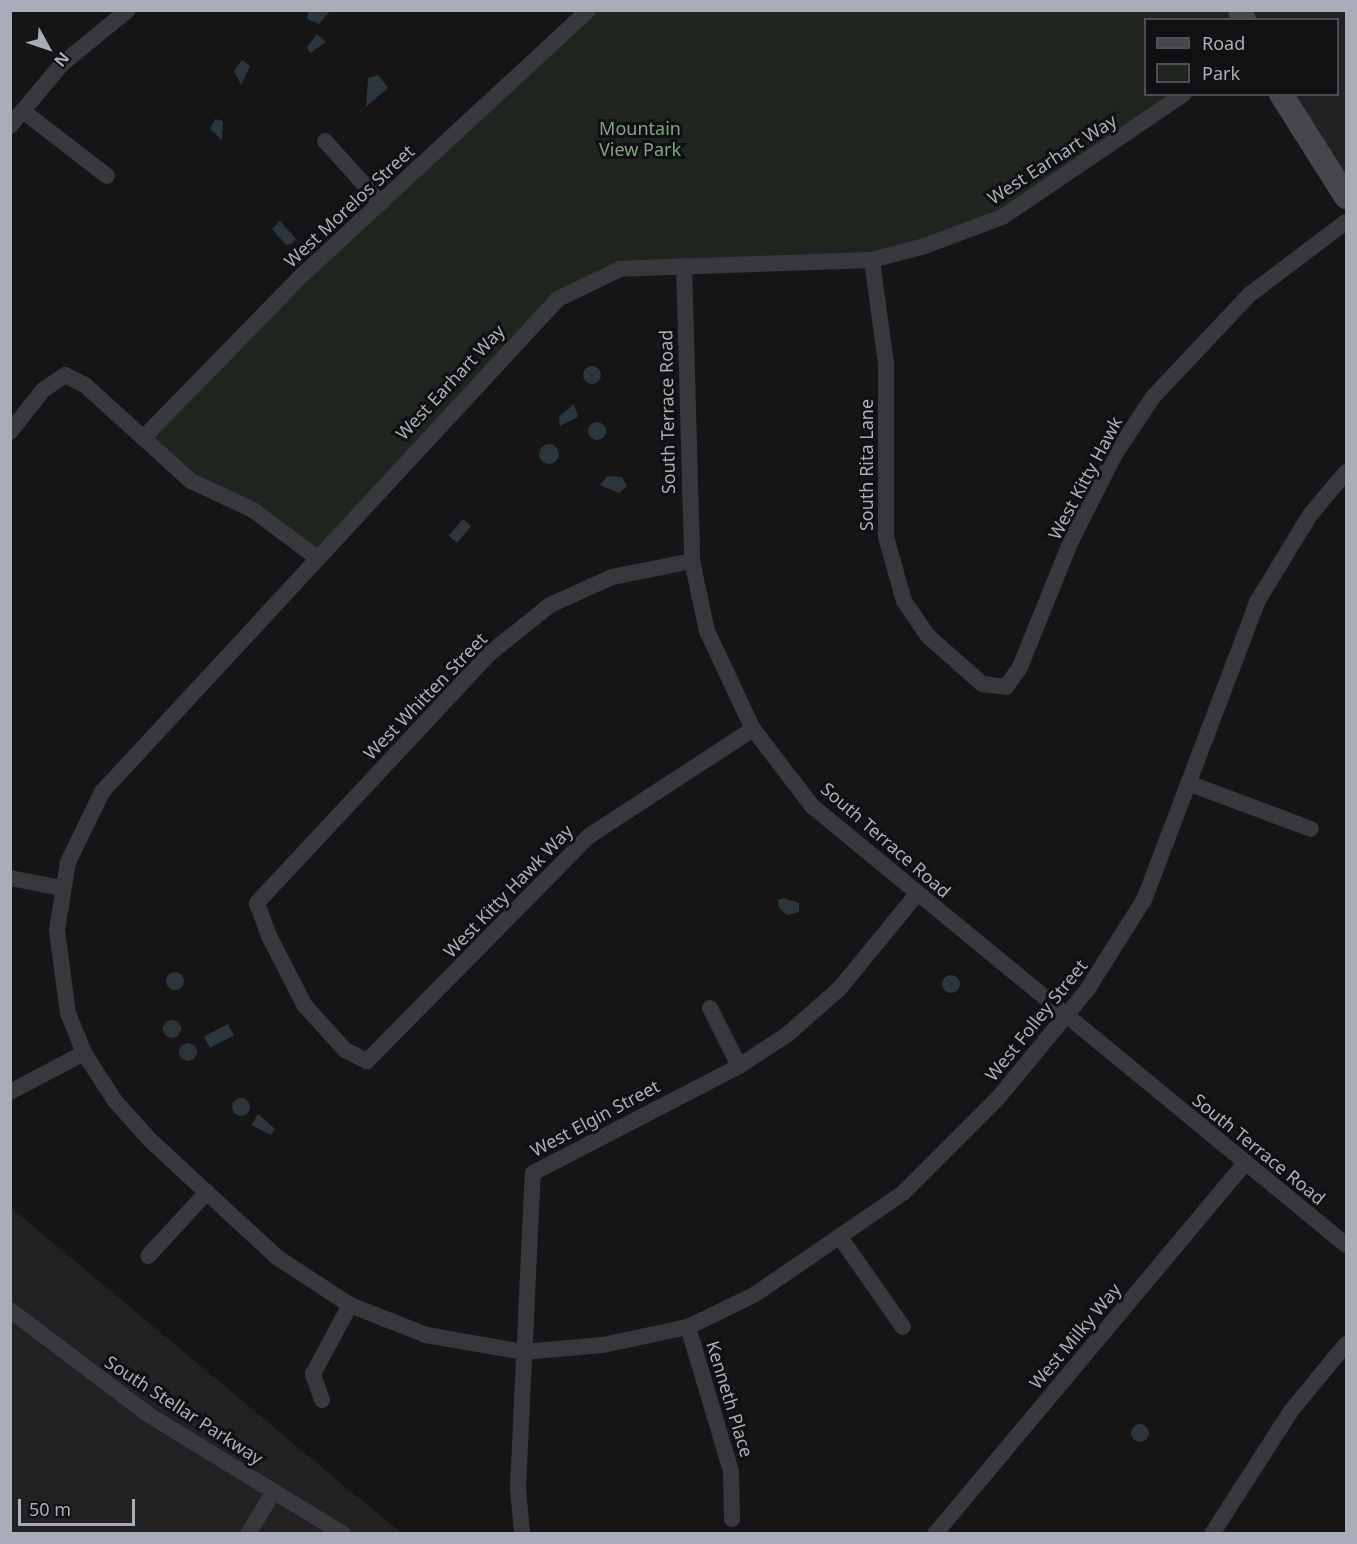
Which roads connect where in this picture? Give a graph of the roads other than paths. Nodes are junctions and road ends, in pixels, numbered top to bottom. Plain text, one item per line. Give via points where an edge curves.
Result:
1 (128, 10) edge
2 (588, 10) edge
3 (1181, 96) edge
4 (1282, 96) edge
5 (23, 111) junction
6 (10, 126) edge
7 (325, 141) dead end
8 (107, 176) dead end
9 (1347, 197) edge
10 (381, 203) junction
11 (1347, 222) edge
12 (872, 260) junction
13 (684, 266) junction
14 (10, 432) edge
15 (143, 438) junction
16 (1347, 472) edge
17 (316, 557) junction
18 (692, 561) junction
19 (1006, 687) joint
20 (753, 729) junction
21 (1188, 783) junction
22 (1311, 829) dead end
23 (10, 878) edge
24 (62, 888) junction
25 (916, 894) junction
26 (710, 1008) dead end
27 (1066, 1016) junction
28 (84, 1053) junction
29 (367, 1061) joint
30 (739, 1066) junction
31 (10, 1092) edge
32 (1245, 1163) junction
33 (207, 1192) junction
34 (842, 1240) junction
35 (1347, 1245) edge
36 (148, 1256) dead end
37 (350, 1305) junction
38 (12, 1314) edge
39 (688, 1327) junction
40 (903, 1327) dead end
41 (1347, 1344) edge
42 (523, 1352) junction
43 (322, 1400) dead end
44 (274, 1491) junction
45 (732, 1519) dead end
46 (248, 1533) edge
47 (342, 1533) edge
48 (522, 1533) edge
49 (935, 1533) edge
50 (1212, 1533) edge

1 - 5 street via 62,64
2 - 10 street, West Morelos Street
3 - 12 street, West Earhart Way via 1002,217
4 - 9 street
5 - 6 street
5 - 8 street
7 - 10 street
10 - 15 street, West Morelos Street via 275,302
11 - 19 street, West Kitty Hawk via 1249,295 1153,397 1116,454 1071,541 1020,667
12 - 13 street, West Earhart Way
12 - 19 street, South Rita Lane via 886,364 886,537 904,601 928,636 982,684
13 - 17 street, West Earhart Way via 621,269 558,299
13 - 18 street, South Terrace Road
14 - 15 street via 44,390 65,375 85,385
15 - 17 street via 190,481 253,510
16 - 21 street, West Folley Street via 1310,515 1257,602
17 - 24 street, West Earhart Way via 113,777 78,835
18 - 20 street, South Terrace Road via 707,631
18 - 29 street, West Whitten Street via 612,577 550,605 490,653 257,903 305,1006 345,1050
20 - 25 street, South Terrace Road via 812,806
20 - 29 street, West Kitty Hawk Way via 589,836
21 - 22 street
21 - 27 street, West Folley Street via 1125,937
23 - 24 street
24 - 28 street, West Earhart Way via 59,968
25 - 27 street, South Terrace Road
25 - 30 street, West Elgin Street via 840,988 788,1034
26 - 30 street
27 - 32 street, South Terrace Road
27 - 34 street, West Folley Street via 957,1141 903,1193
28 - 31 street
28 - 33 street, West Earhart Way via 115,1101
30 - 42 street, West Elgin Street via 533,1173
32 - 35 street, South Terrace Road
32 - 49 street, West Milky Way
33 - 36 street
33 - 37 street, West Earhart Way via 278,1258
34 - 39 street, West Folley Street via 754,1295
34 - 40 street
37 - 42 street, West Earhart Way via 426,1335
37 - 43 street via 313,1374
38 - 44 street, South Stellar Parkway via 149,1415
39 - 42 street, West Folley Street via 603,1346
39 - 45 street, Kenneth Place via 731,1471
41 - 50 street via 1291,1411
42 - 48 street
44 - 46 street
44 - 47 street, South Stellar Parkway

